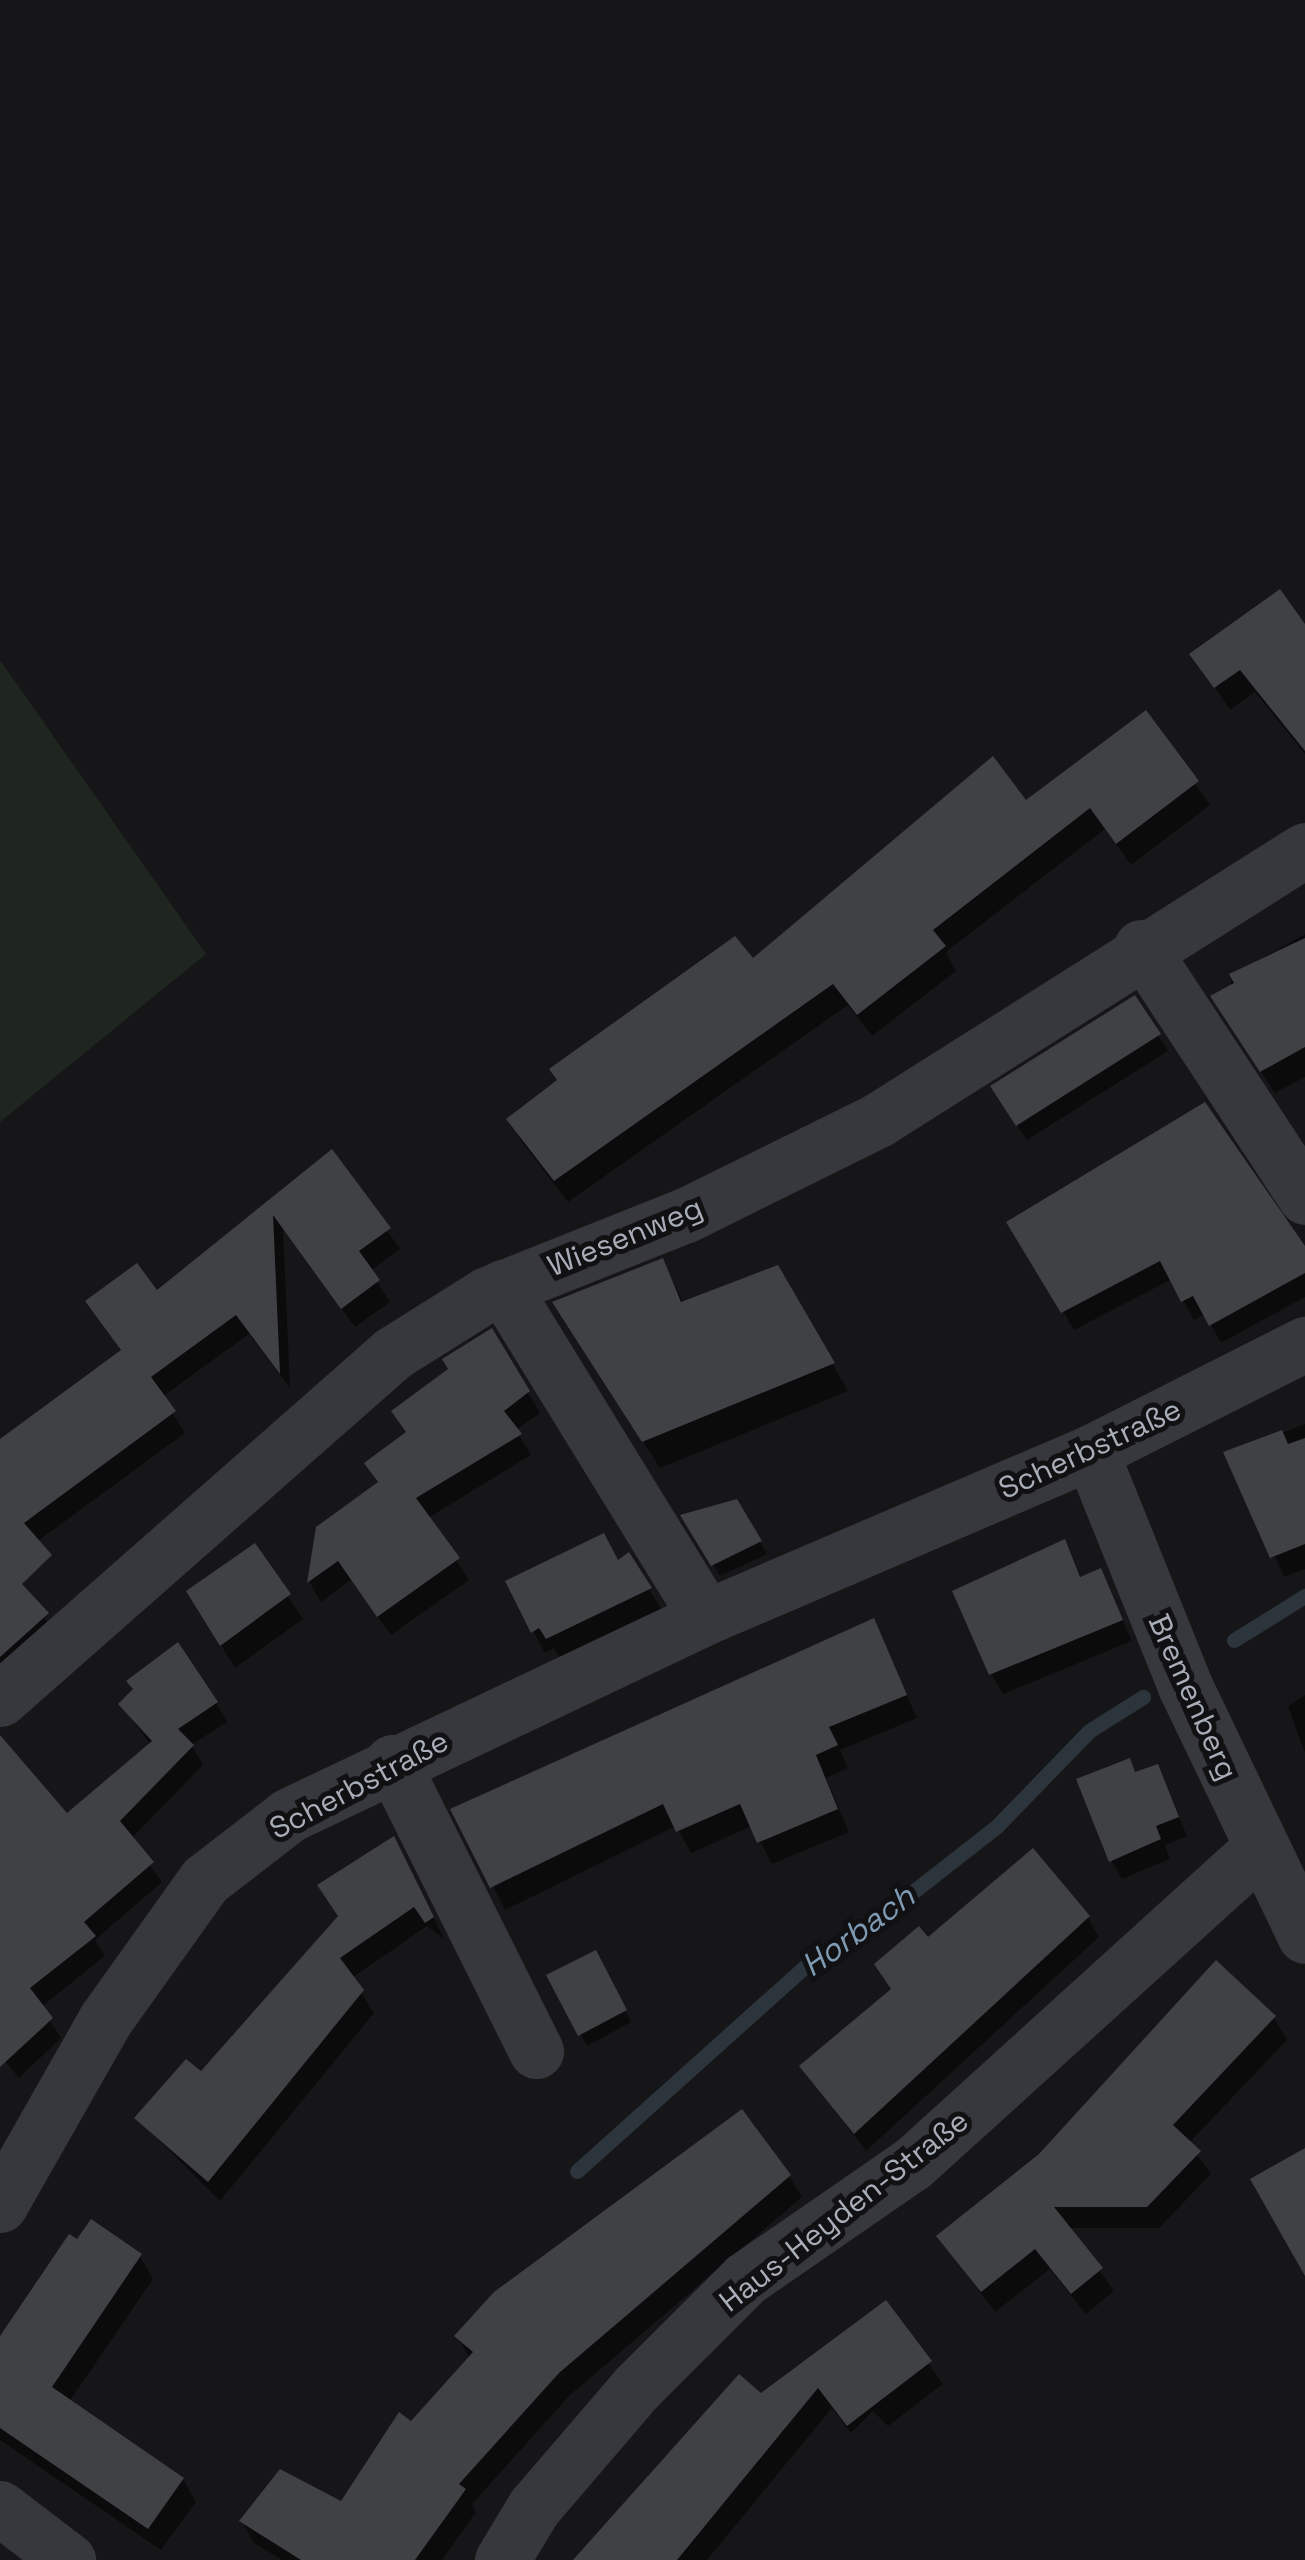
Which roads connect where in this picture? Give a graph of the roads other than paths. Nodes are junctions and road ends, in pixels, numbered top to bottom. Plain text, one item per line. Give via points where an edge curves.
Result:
1 (1305, 850) edge
2 (1140, 948) junction
3 (1305, 1197) edge
4 (503, 1287) junction
5 (1305, 1344) edge
6 (1090, 1452) junction
7 (706, 1617) junction
8 (0, 1699) edge
9 (392, 1762) junction
10 (1260, 1849) junction
11 (1305, 1936) edge
12 (536, 2051) dead end
13 (0, 2205) edge
14 (0, 2508) edge
15 (68, 2560) edge
16 (502, 2560) edge

1 - 2 street, Wiesenweg
2 - 3 street
2 - 4 street, Wiesenweg via 878,1120 686,1214
4 - 7 street
4 - 8 street, Wiesenweg via 393,1353
5 - 6 street, Scherbstraße
6 - 7 street, Scherbstraße
6 - 10 street, Bremenberg
7 - 9 street, Scherbstraße
9 - 12 street
9 - 13 street, Scherbstraße via 289,1816 205,1880 105,2020
10 - 11 street, Bremenberg
10 - 16 street, Haus-Heyden-Straße via 912,2164 746,2279 636,2388 534,2507
14 - 15 street

